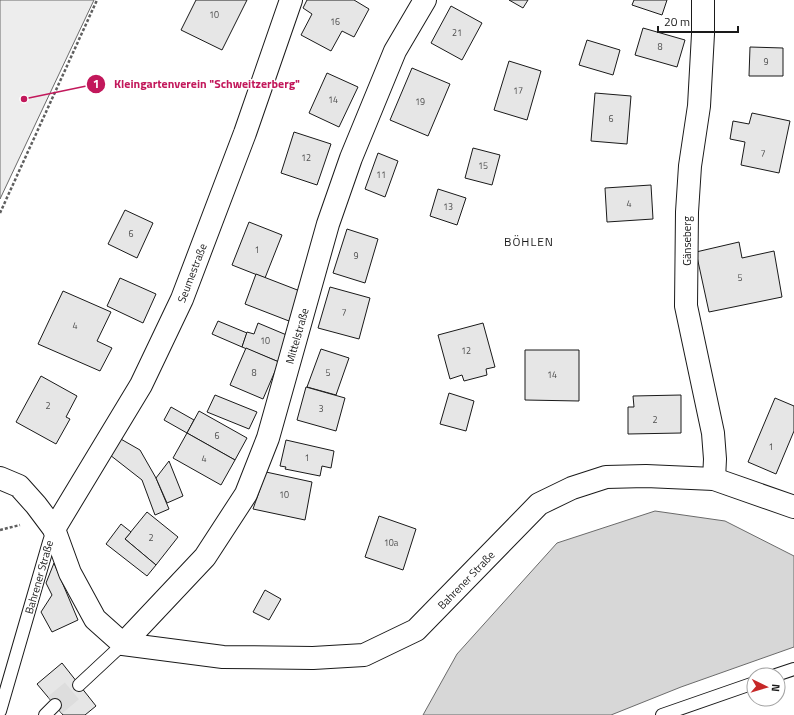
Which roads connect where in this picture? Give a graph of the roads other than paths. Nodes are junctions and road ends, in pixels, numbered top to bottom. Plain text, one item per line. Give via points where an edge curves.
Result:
1 (291, 0) edge
2 (425, 0) edge
3 (703, 0) edge
4 (0, 478) edge
5 (714, 479) junction
6 (794, 507) edge
7 (54, 529) junction
8 (123, 644) junction
9 (79, 685) tunnel mouth
10 (746, 686) edge
11 (55, 706) tunnel mouth
12 (0, 711) edge
13 (45, 715) edge
14 (662, 715) edge

1 - 7 street, Seumestraße via 245,133 182,299 141,385
2 - 8 street, Mittelstraße via 395,51 351,158 328,224 268,438 246,494 204,557
3 - 5 street, Gänseberg via 704,34 699,106 690,166 687,212 686,306 713,433
4 - 7 street via 19,486
5 - 6 street, Bahrener Straße
5 - 8 street, Bahrener Straße via 606,477 572,488 539,504 416,630 364,655 313,658 223,657
7 - 8 street, Bahrener Straße via 70,573 95,619
7 - 12 lane, Bahrener Straße
8 - 9 lane
10 - 14 lane
11 - 13 lane

